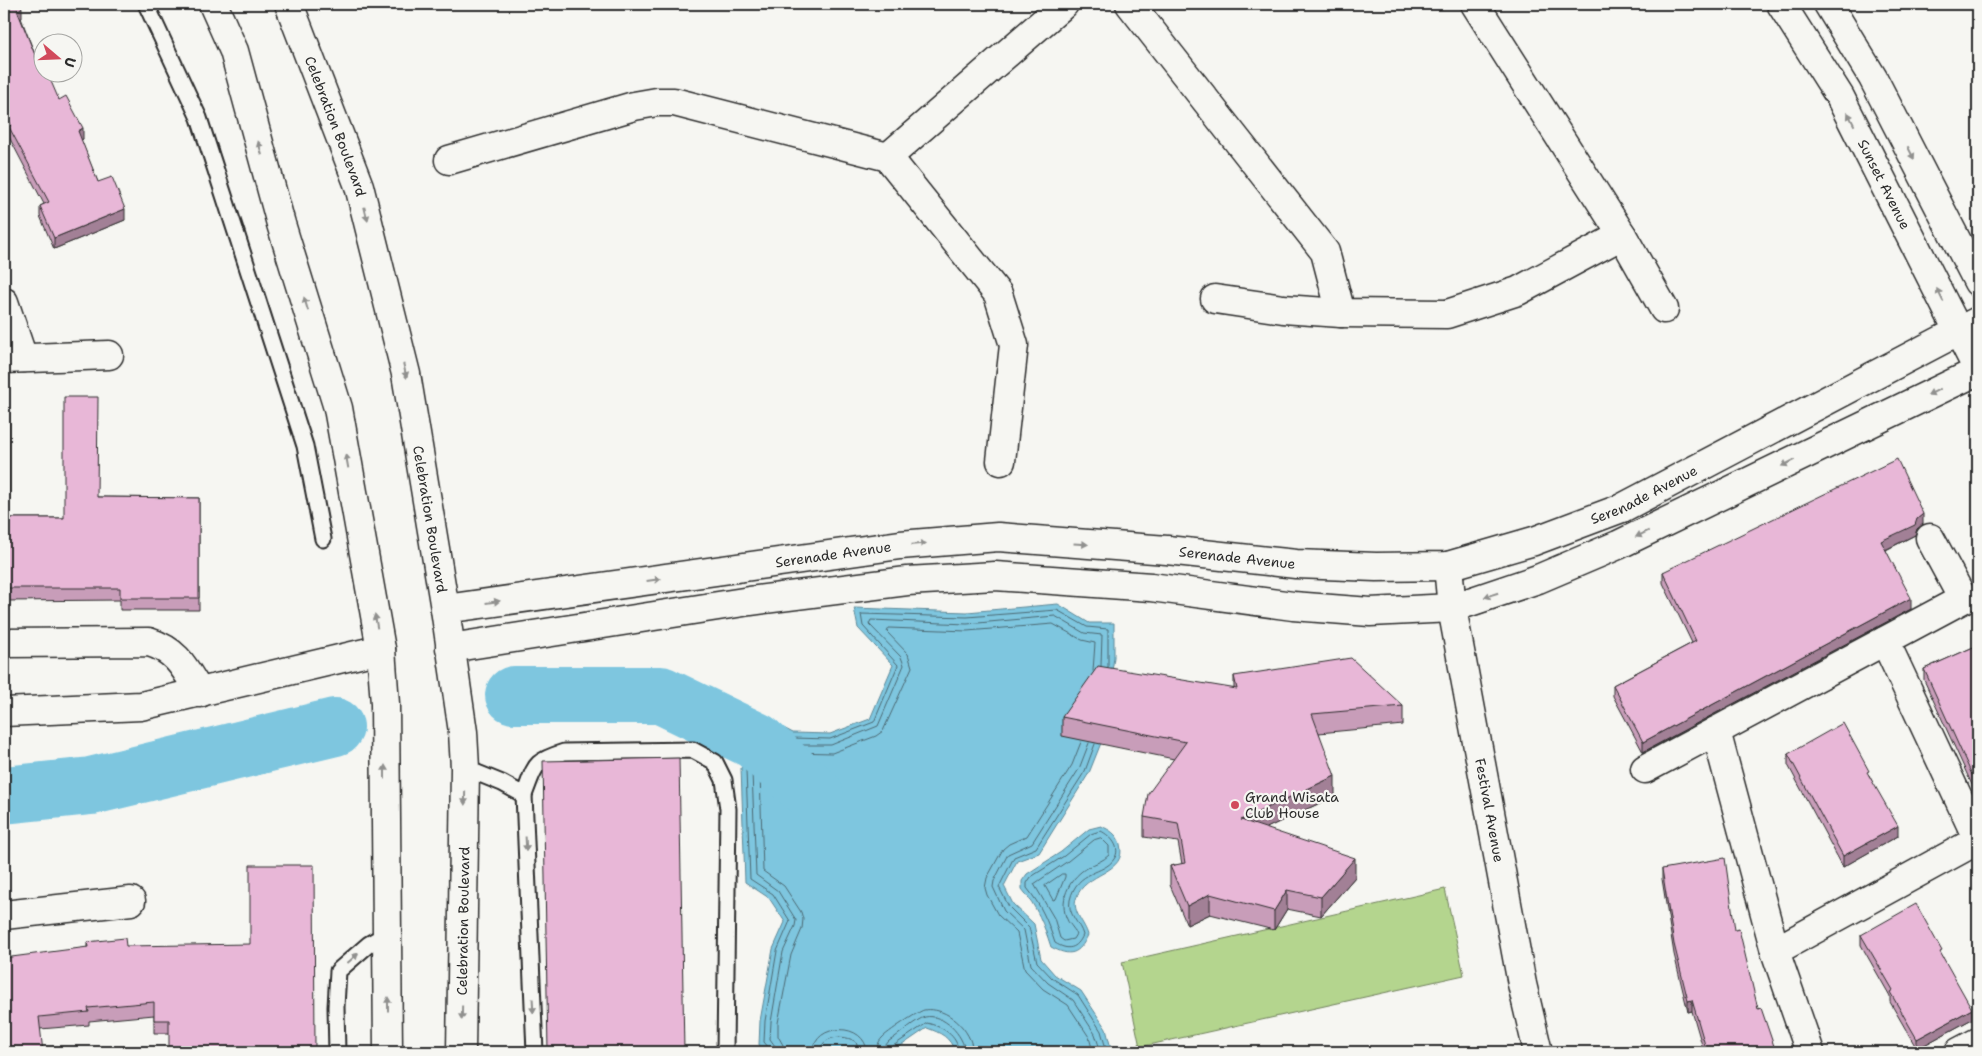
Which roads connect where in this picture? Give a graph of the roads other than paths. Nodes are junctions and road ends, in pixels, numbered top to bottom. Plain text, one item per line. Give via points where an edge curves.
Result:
1 (146, 4) edge
2 (213, 4) edge
3 (289, 4) edge
4 (1064, 4) edge
5 (1130, 4) edge
6 (1475, 4) edge
7 (1781, 4) edge
8 (1828, 4) edge
9 (1856, 50) junction
10 (1822, 69) junction
11 (888, 157) junction
12 (449, 160) dead end
13 (1622, 235) junction
14 (1978, 282) edge
15 (1215, 299) dead end
16 (4, 302) edge
17 (1664, 309) dead end
18 (1341, 313) junction
19 (1968, 326) edge
20 (109, 355) dead end
21 (13, 359) edge
22 (1978, 370) edge
23 (1002, 461) dead end
24 (1930, 538) dead end
25 (323, 539) dead end
26 (1448, 566) junction
27 (1452, 608) junction
28 (445, 609) junction
29 (1885, 641) junction
30 (4, 643) edge
31 (450, 648) junction
32 (381, 649) junction
33 (200, 693) junction
34 (4, 712) edge
35 (1716, 731) junction
36 (466, 768) junction
37 (1644, 769) dead end
38 (524, 795) junction
39 (1978, 840) edge
40 (131, 901) dead end
41 (4, 916) edge
42 (388, 933) junction
43 (1775, 951) junction
44 (1978, 1042) edge
45 (337, 1052) edge
46 (388, 1052) edge
47 (461, 1052) edge
48 (535, 1052) edge
49 (725, 1052) edge
50 (1538, 1052) edge
51 (1810, 1052) edge
52 (1959, 1052) edge

1 - 25 lane via 199,118 305,446
32 -> 2 street via 338,408 281,224 234,51
3 -> 28 street, Celebration Boulevard via 359,186 406,374
4 - 11 street
5 - 18 street via 1325,252
6 - 13 street
7 - 10 street, Sunset Avenue
8 - 9 street
9 - 10 street
9 -> 14 street
19 -> 10 street, Sunset Avenue
11 - 12 street via 674,102 657,102
11 - 23 street via 998,294 1014,345
13 - 17 street
13 - 18 street via 1518,291 1447,314
15 - 18 street
16 - 21 street
19 - 22 street, Sunset Avenue
19 - 26 street, Serenade Avenue via 1622,508 1534,541
20 - 21 street
22 -> 27 street via 1618,545 1538,579
24 - 29 street via 1963,599
26 - 27 street, Festival Avenue
28 -> 26 street, Serenade Avenue via 900,545 998,537 1296,564
27 - 31 street via 1370,612 1293,606 1151,587 995,576 907,581 819,592
27 - 50 street, Festival Avenue via 1522,984
28 - 31 street, Celebration Boulevard
29 - 35 street
29 - 39 street
30 - 33 street via 149,642 177,656
31 - 36 street, Celebration Boulevard
32 - 33 street
42 -> 32 street via 385,704
33 - 34 street via 141,706
35 - 37 street
35 - 43 street
36 - 38 lane
36 -> 47 street, Celebration Boulevard
38 -> 48 lane
38 - 49 lane via 536,764 564,752 693,750 715,762 724,780 728,809
39 - 43 street
40 - 41 street
45 -> 42 lane via 338,971 369,944
46 -> 42 street
43 - 51 street
44 - 52 street

